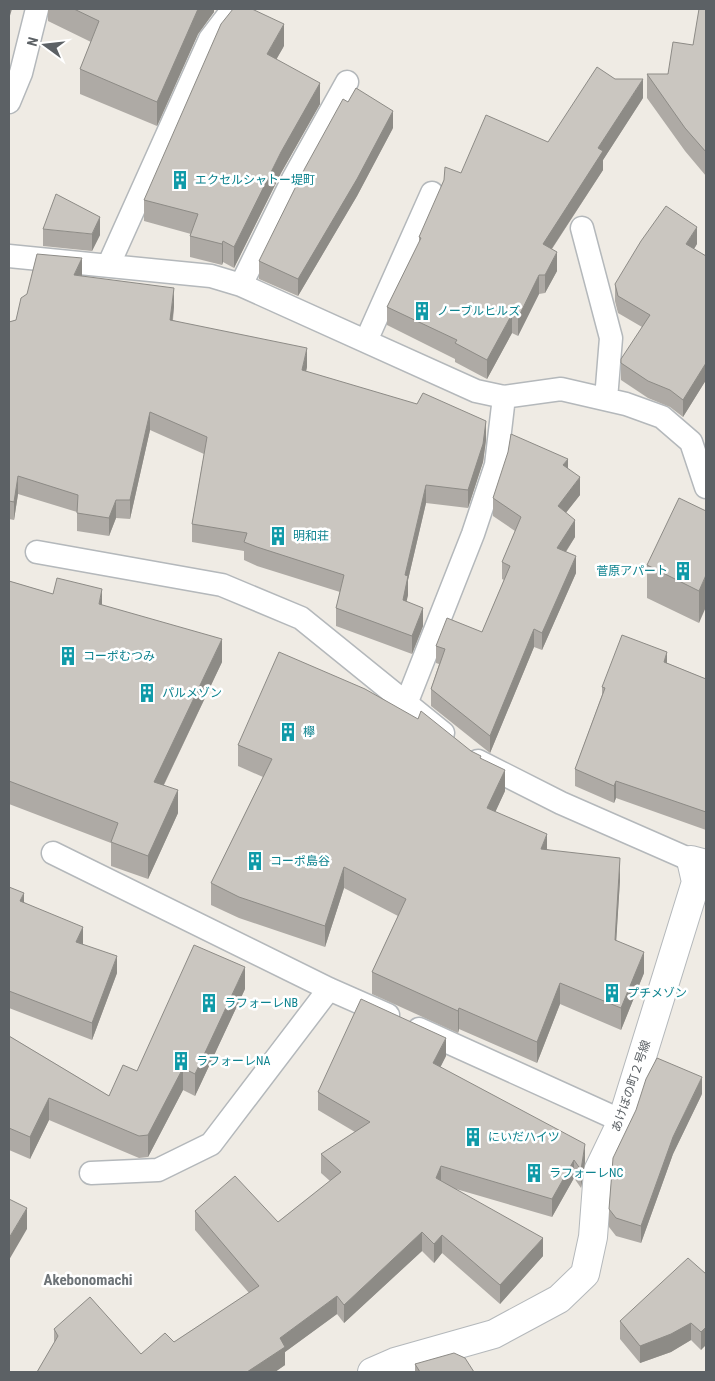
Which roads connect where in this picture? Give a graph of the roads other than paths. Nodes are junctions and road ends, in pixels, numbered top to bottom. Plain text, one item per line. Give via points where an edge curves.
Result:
1 (36, 9) edge
2 (234, 9) edge
3 (347, 82) dead end
4 (9, 102) edge
5 (432, 193) dead end
6 (582, 228) dead end
7 (9, 256) edge
8 (109, 264) junction
9 (242, 285) junction
10 (366, 341) junction
11 (504, 397) junction
12 (606, 399) junction
13 (706, 487) edge
14 (37, 552) dead end
15 (406, 704) junction
16 (53, 853) dead end
17 (698, 862) edge
18 (329, 989) junction
19 (622, 1121) junction
20 (91, 1173) dead end
21 (372, 1372) edge

1 - 4 lane via 21,73
2 - 8 lane via 210,39
3 - 9 lane via 293,179
5 - 10 lane
6 - 12 lane via 611,338
7 - 8 lane
8 - 9 lane via 211,276
9 - 10 lane
10 - 11 lane via 476,391
11 - 12 lane via 561,389
11 - 15 lane via 496,465 473,534
12 - 13 lane via 662,417 691,442
14 - 15 lane via 222,585 301,618
15 - 17 lane via 479,762 561,803
16 - 18 lane
17 - 19 street, あけぼの町２号線 via 696,882
18 - 19 lane
18 - 20 lane via 211,1144 158,1170
19 - 21 street, あけぼの町２号線 via 598,1171 593,1237 585,1274 560,1299 494,1334 395,1362

